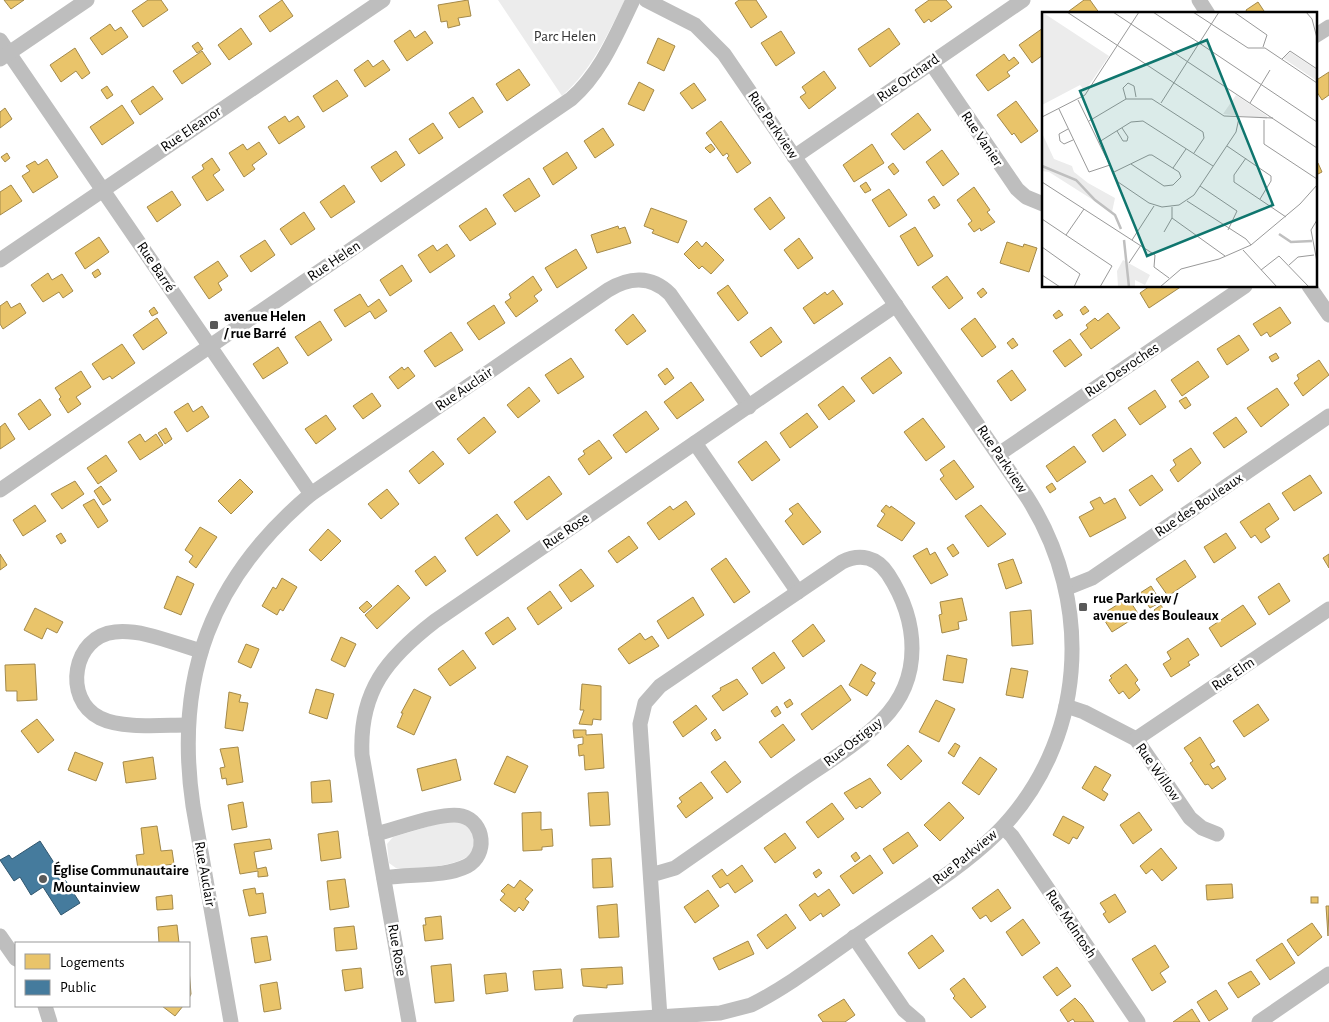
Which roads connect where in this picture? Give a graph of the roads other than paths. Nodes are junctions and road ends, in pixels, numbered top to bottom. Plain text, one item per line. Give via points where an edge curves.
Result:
1 (87, 0) edge
2 (383, 0) edge
3 (633, 0) edge
4 (646, 0) edge
5 (1023, 0) edge
6 (1199, 0) edge
7 (1207, 12) edge
8 (1329, 27) edge
9 (1316, 35) edge
10 (0, 40) edge
11 (4, 56) edge
12 (931, 63) junction
13 (794, 157) junction
14 (103, 189) junction
15 (1042, 204) edge
16 (0, 260) edge
17 (1242, 288) edge
18 (1311, 288) edge
19 (896, 305) junction
20 (1329, 315) edge
21 (209, 346) junction
22 (749, 407) junction
23 (1329, 416) edge
24 (696, 443) junction
25 (999, 454) junction
26 (0, 490) edge
27 (311, 494) junction
28 (1067, 588) junction
29 (798, 592) junction
30 (1329, 609) edge
31 (201, 651) junction
32 (1066, 706) junction
33 (187, 724) junction
34 (1136, 740) junction
35 (1003, 827) junction
36 (376, 834) junction
37 (1217, 834) dead end
38 (651, 875) junction
39 (384, 878) junction
40 (0, 936) edge
41 (854, 937) junction
42 (15, 957) edge
43 (1329, 974) edge
44 (45, 1007) edge
45 (660, 1017) junction
46 (50, 1022) edge
47 (231, 1022) edge
48 (409, 1022) edge
49 (580, 1022) edge
50 (596, 1022) edge
51 (918, 1022) edge
52 (1138, 1022) edge
53 (1259, 1022) edge

1 - 11 street
2 - 14 street, Rue Eleanor
3 - 21 street, Rue Helen via 601,64 571,99
4 - 13 street, Rue Parkview via 688,20 713,40
5 - 12 street, Rue Orchard
6 - 7 street
8 - 9 street
10 - 11 street, Rue Barré
11 - 14 street, Rue Barré
12 - 13 street, Rue Orchard
12 - 15 street, Rue Vanier via 1013,185 1026,197
13 - 19 street, Rue Parkview
14 - 16 street, Rue Eleanor
14 - 21 street, Rue Barré
17 - 25 street, Rue Desroches
18 - 20 street
19 - 22 street, Rue Rose
19 - 25 street, Rue Parkview
21 - 26 street, Rue Helen
21 - 27 street, Rue Barré
22 - 24 street, Rue Rose
22 - 27 street, Rue Auclair via 670,294 651,281 629,280 608,290
23 - 28 street, Rue des Bouleaux via 1092,578
24 - 29 street
24 - 36 street, Rue Rose via 435,621 392,658 371,694 362,734 363,760
25 - 28 street, Rue Parkview via 1044,524
27 - 31 street, Rue Auclair via 273,528 241,567 219,607
28 - 32 street, Rue Parkview via 1073,637
29 - 38 street, Rue Ostiguy via 660,686 645,703 640,724
29 - 38 street, Rue Ostiguy via 851,558 866,558 880,564 901,598 912,632 912,658 902,692 881,721 850,746 672,870
30 - 34 street, Rue Elm
31 - 33 street, Rue Auclair
31 - 33 street via 142,635 114,632 91,643 83,652 76,676 79,694 87,708 100,718 119,723
32 - 34 street, Rue Willow
32 - 35 street, Rue Parkview via 1044,768
33 - 47 street, Rue Auclair via 191,797
34 - 37 street, Rue Willow via 1190,818
35 - 41 street, Rue Parkview via 954,868
35 - 52 street, Rue McIntosh
36 - 39 street, Rue Rose
36 - 39 street via 455,814 472,821 481,836 479,854 466,866 438,873
38 - 45 street, Rue Ostiguy
39 - 48 street, Rue Rose
40 - 42 street
41 - 45 street, Rue Parkview via 751,1005 728,1012
41 - 51 street via 904,1010
43 - 53 street
44 - 46 street
45 - 50 street, Rue Parkview
49 - 50 street, Rue Parkview

